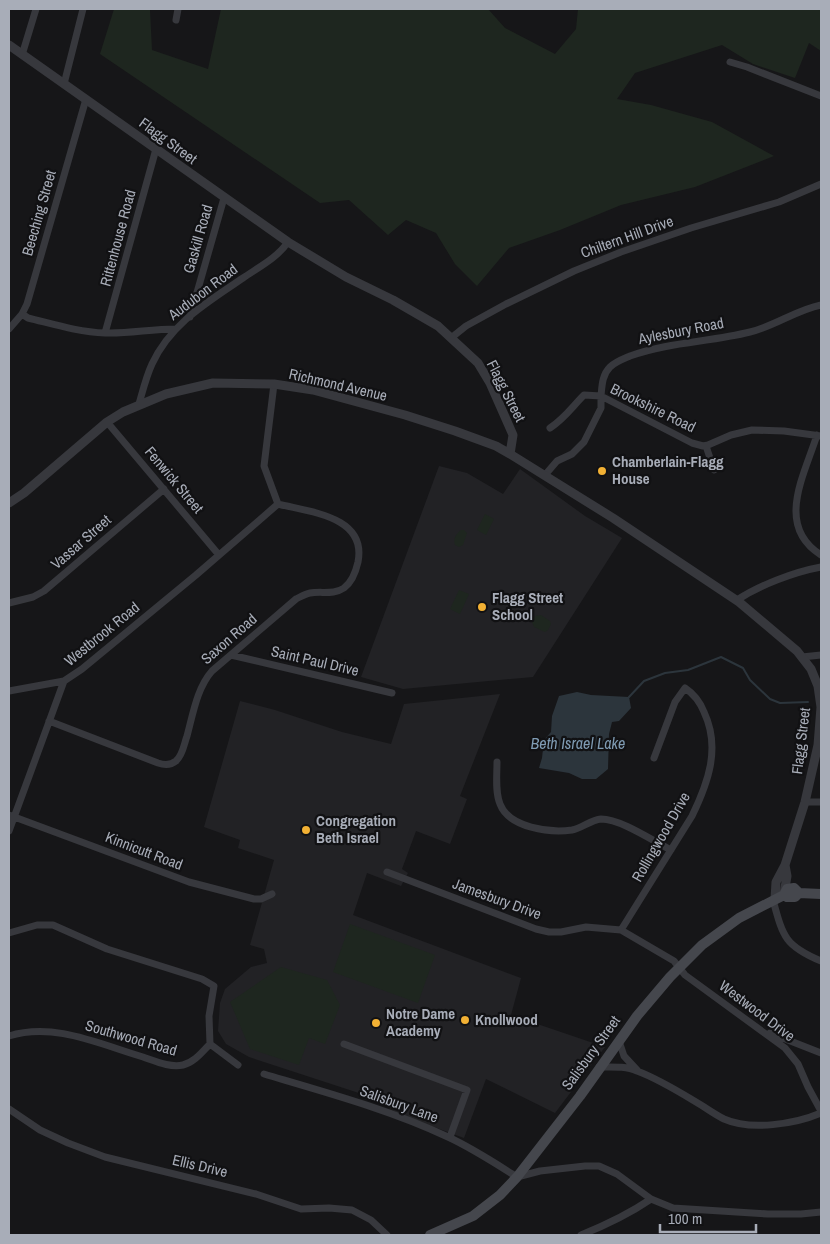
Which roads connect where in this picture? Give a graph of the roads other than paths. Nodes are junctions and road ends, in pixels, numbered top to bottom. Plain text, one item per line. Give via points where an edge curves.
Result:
1 (36, 9) edge
2 (83, 9) edge
3 (178, 9) edge
4 (176, 20) dead end
5 (9, 45) edge
6 (22, 55) junction
7 (730, 62) dead end
8 (64, 84) junction
9 (821, 96) edge
10 (86, 99) junction
11 (156, 149) junction
12 (821, 184) edge
13 (224, 198) junction
14 (288, 242) junction
15 (821, 305) edge
16 (22, 314) junction
17 (190, 317) junction
18 (9, 329) edge
19 (175, 329) junction
20 (105, 333) junction
21 (451, 338) junction
22 (274, 384) junction
23 (601, 396) junction
24 (139, 404) junction
25 (107, 422) junction
26 (550, 428) dead end
27 (819, 436) edge
28 (706, 446) junction
29 (510, 454) junction
30 (714, 470) dead end
31 (545, 475) junction
32 (164, 489) junction
33 (9, 503) edge
34 (278, 504) junction
35 (219, 555) junction
36 (821, 555) edge
37 (821, 567) edge
38 (737, 600) junction
39 (9, 603) edge
40 (231, 655) junction
41 (821, 656) edge
42 (802, 657) junction
43 (64, 681) junction
44 (9, 691) edge
45 (392, 693) dead end
46 (49, 721) junction
47 (654, 758) dead end
48 (497, 762) dead end
49 (805, 802) junction
50 (821, 802) edge
51 (11, 816) edge
52 (9, 831) edge
53 (671, 850) junction
54 (387, 872) dead end
55 (272, 894) dead end
56 (821, 894) edge
57 (777, 898) junction
58 (621, 930) junction
59 (9, 933) edge
60 (821, 961) edge
61 (679, 968) junction
62 (761, 1029) junction
63 (9, 1036) edge
64 (618, 1041) junction
65 (210, 1044) junction
66 (344, 1044) dead end
67 (821, 1053) edge
68 (238, 1065) dead end
69 (600, 1067) junction
70 (637, 1071) junction
71 (264, 1074) dead end
72 (9, 1109) edge
73 (821, 1112) edge
74 (450, 1138) junction
75 (517, 1178) junction
76 (651, 1199) junction
77 (821, 1212) edge
78 (387, 1235) edge
79 (430, 1235) edge
80 (581, 1235) edge

1 - 6 street
2 - 8 street
3 - 4 street
5 - 6 street, Flagg Street
6 - 8 street, Flagg Street
7 - 9 street
8 - 10 street, Flagg Street
10 - 11 street, Flagg Street
10 - 16 street, Beeching Street via 33,286
11 - 13 street, Flagg Street
11 - 20 street, Rittenhouse Road
12 - 21 street, Chiltern Hill Drive via 779,202 691,228 587,266 507,304
13 - 14 street, Flagg Street
13 - 17 street, Gaskill Road
14 - 17 street, Audubon Road via 276,255
14 - 21 street, Flagg Street via 346,278 427,318
15 - 23 street, Aylesbury Road via 750,332 672,344 622,359 606,372
16 - 18 street, Beeching Street
16 - 20 street via 70,329
17 - 19 street, Audubon Road
19 - 20 street
19 - 24 street, Audubon Road via 153,362
21 - 29 street, Flagg Street via 478,363 490,383 513,435
22 - 24 street, Richmond Avenue via 213,383
22 - 29 street, Richmond Avenue via 313,390 405,415 478,439
22 - 34 street via 264,466
23 - 26 street via 584,395
23 - 28 street, Brookshire Road via 692,443
23 - 31 street, Brookshire Road via 601,408 584,442 572,454 557,461
24 - 25 street, Richmond Avenue
25 - 32 street, Fenwick Street
25 - 33 street, Richmond Avenue
27 - 28 street, Brookshire Road via 752,430 730,435
27 - 36 street via 799,491 795,517 802,536
28 - 30 street
29 - 31 street, Flagg Street
31 - 38 street, Flagg Street
32 - 35 street, Fenwick Street
32 - 39 street, Vassar Street via 44,591
34 - 35 street, Westbrook Road
34 - 40 street, Saxon Road via 332,518 348,527 358,548 355,573 348,585 340,590 310,593 296,599
35 - 43 street, Westbrook Road
37 - 38 street via 780,580
38 - 42 street, Flagg Street
40 - 45 street, Saint Paul Drive
40 - 46 street, Saxon Road via 205,680 181,753 171,764 153,762
41 - 42 street
42 - 49 street, Flagg Street via 816,680 821,707 818,745
43 - 44 street
43 - 46 street, Westbrook Road
46 - 51 street, Westbrook Road
47 - 53 street, Rollingwood Drive via 675,702 685,688 696,697 706,715 713,751 701,798
48 - 53 street via 499,802 504,812 518,821 536,829 557,831 580,828 600,819 612,821
49 - 50 street
49 - 57 street, Flagg Street via 785,865 787,876
51 - 52 street, Westbrook Road
51 - 55 street, Kinnicutt Road via 189,882 254,900
53 - 58 street, Rollingwood Drive
54 - 58 street, Jamesbury Drive via 536,929 549,932 586,927
56 - 57 main road, Salisbury Street via 799,893 794,888 787,889
57 - 60 street via 785,938
57 - 61 main road, Salisbury Street via 714,934
58 - 61 street, Jamesbury Drive via 674,961
59 - 65 street via 37,925 52,926 107,949 202,979 214,986 209,1016
61 - 62 street, Westwood Drive
61 - 64 main road, Salisbury Street
62 - 67 street
62 - 73 street, Westwood Drive via 794,1058
63 - 65 street, Southwood Road via 27,1031 51,1031 174,1066 192,1062
64 - 69 main road, Salisbury Street
64 - 70 street via 624,1056
65 - 68 street
66 - 74 street via 467,1090
69 - 70 street
69 - 75 main road, Salisbury Street
70 - 73 street via 724,1119 750,1126 811,1117
71 - 74 street, Salisbury Lane via 326,1092
72 - 78 street, Ellis Drive via 40,1130 105,1157 256,1194 301,1209 352,1210 371,1220
74 - 75 street, Salisbury Lane
75 - 76 street via 540,1171 599,1166 618,1174
75 - 79 main road, Salisbury Street via 473,1216
76 - 77 street via 673,1208 768,1214
76 - 80 street via 606,1225

